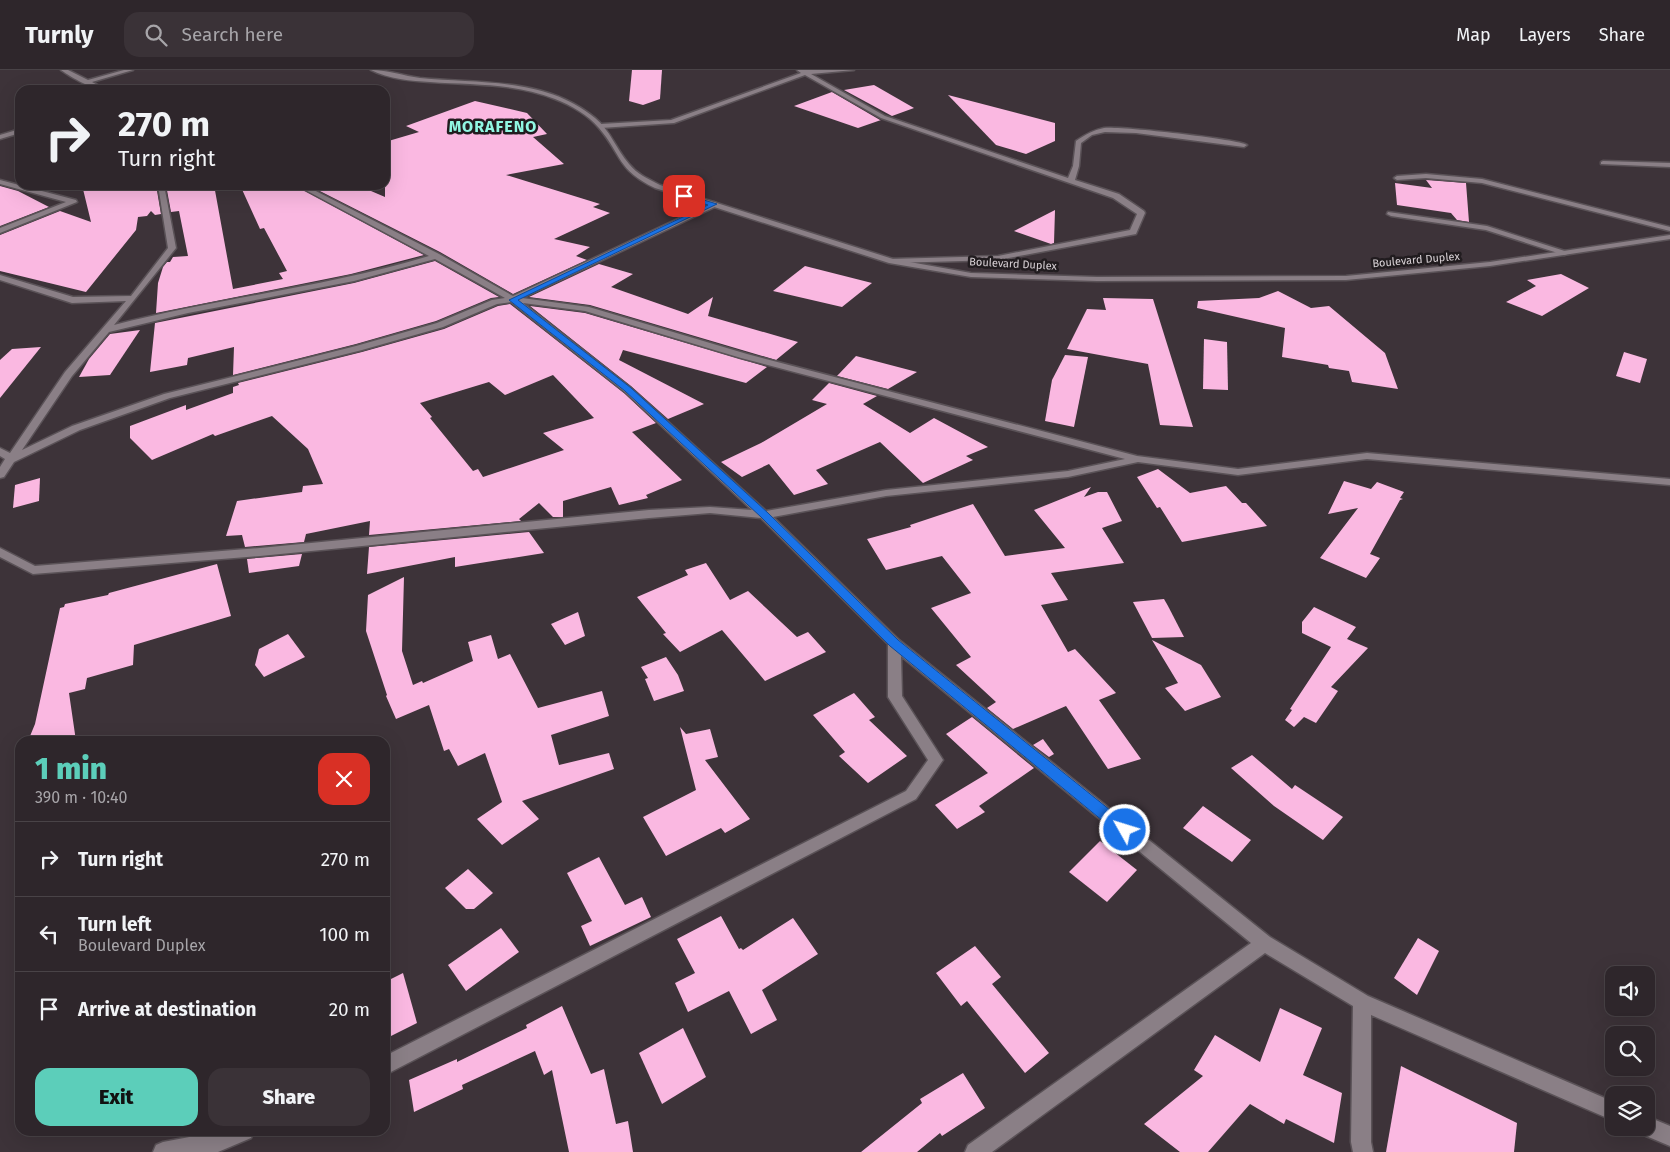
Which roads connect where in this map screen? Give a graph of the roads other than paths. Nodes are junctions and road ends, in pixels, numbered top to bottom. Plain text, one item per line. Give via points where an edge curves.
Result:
1 (64, 70) edge
2 (130, 70) edge
3 (374, 70) edge
4 (851, 70) edge
5 (803, 72) edge
6 (85, 82) junction
7 (92, 85) edge
8 (601, 126) junction
9 (15, 133) edge
10 (0, 138) edge
11 (1244, 145) dead end
12 (1603, 163) dead end
13 (1670, 165) edge
14 (1397, 178) dead end
15 (1070, 180) junction
16 (0, 182) edge
17 (15, 186) edge
18 (29, 190) edge
19 (162, 190) edge
20 (309, 190) edge
21 (714, 204) junction
22 (1391, 214) dead end
23 (1670, 229) edge
24 (0, 231) edge
25 (1670, 237) edge
26 (1567, 253) junction
27 (436, 256) junction
28 (892, 260) junction
29 (0, 277) edge
30 (133, 298) junction
31 (513, 300) junction
32 (106, 330) junction
33 (0, 450) edge
34 (12, 459) junction
35 (1137, 459) junction
36 (0, 475) edge
37 (1670, 482) edge
38 (764, 515) junction
39 (0, 552) edge
40 (894, 643) junction
41 (1264, 943) junction
42 (1362, 1002) junction
43 (390, 1063) edge
44 (1605, 1108) edge
45 (1655, 1130) edge
46 (232, 1136) edge
47 (1670, 1136) edge
48 (169, 1152) edge
49 (975, 1152) edge
50 (1363, 1152) edge

1 - 6 street
2 - 6 street
3 - 8 street, Boulevard Duplex via 413,78 493,84 556,97 578,108
4 - 5 street
5 - 8 street via 672,122
5 - 15 street via 883,116
6 - 7 street
8 - 21 street, Boulevard Duplex via 628,167 647,182
9 - 10 street
11 - 15 street via 1105,130 1078,142 1076,166
12 - 13 street
14 - 23 street via 1426,176 1482,182
15 - 28 street via 1116,196 1141,213 1133,232 998,258
16 - 17 street
18 - 24 street via 73,202
19 - 30 street via 172,248
20 - 27 street
21 - 28 street, Boulevard Duplex
21 - 31 street
22 - 26 street via 1487,228
25 - 26 street, Boulevard Duplex
26 - 28 street, Boulevard Duplex via 1346,278 1097,279 981,275
27 - 31 street
27 - 32 street via 319,286
29 - 30 street via 72,300
30 - 32 street
31 - 34 street via 495,302 440,325 360,348 167,396 76,428
31 - 35 street via 586,310 744,356
31 - 38 street via 628,390
32 - 34 street via 68,374
33 - 34 street
34 - 36 street
35 - 37 street via 1238,472 1367,456
35 - 38 street via 1068,474 886,493
38 - 39 street via 710,510 649,514 260,552 33,570
38 - 40 street
40 - 41 street
40 - 43 street via 895,697 936,760 911,795
41 - 42 street
41 - 49 street
42 - 44 street
42 - 50 street
45 - 47 street
46 - 48 street via 216,1143

